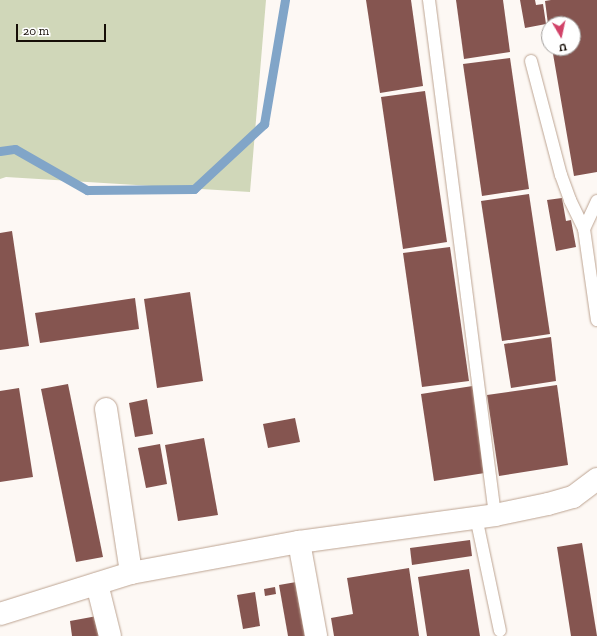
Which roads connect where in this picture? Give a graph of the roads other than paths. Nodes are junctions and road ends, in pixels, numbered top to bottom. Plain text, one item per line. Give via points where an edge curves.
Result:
1 (429, 0) edge
2 (531, 61) dead end
3 (597, 201) edge
4 (584, 229) junction
5 (597, 320) edge
6 (106, 409) dead end
7 (597, 479) edge
8 (486, 516) junction
9 (299, 542) junction
10 (131, 573) junction
11 (97, 584) junction
12 (0, 614) edge
13 (500, 631) dead end
14 (110, 636) edge
15 (316, 636) edge

1 - 8 lane
2 - 4 lane via 561,175
3 - 4 lane
4 - 5 lane
6 - 10 street
7 - 8 street via 573,497
8 - 9 street
8 - 13 lane
9 - 10 street
9 - 15 street
10 - 11 street
11 - 12 street
11 - 14 street

